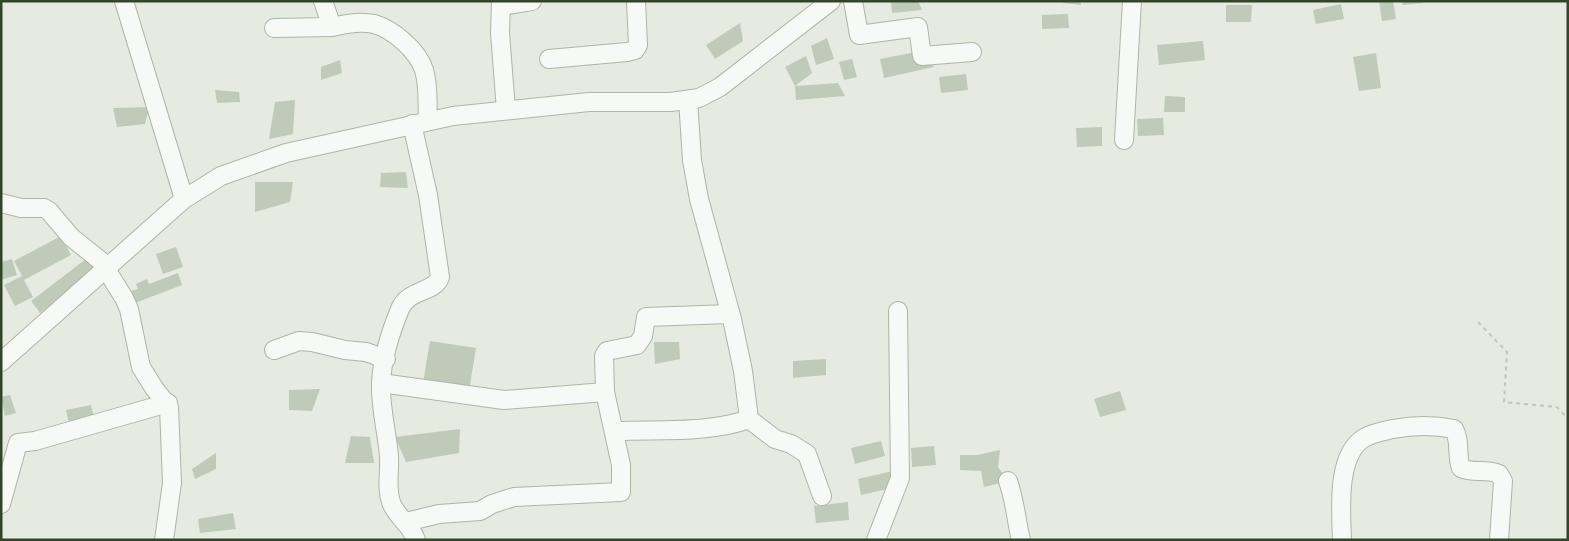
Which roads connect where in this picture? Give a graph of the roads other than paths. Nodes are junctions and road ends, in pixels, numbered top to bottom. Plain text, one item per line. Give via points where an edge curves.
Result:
1 (124, 1) edge
2 (323, 1) edge
3 (532, 1) edge
4 (636, 1) edge
5 (831, 1) edge
6 (853, 1) edge
7 (1132, 1) edge
8 (502, 4) edge
9 (332, 27) junction
10 (274, 28) dead end
11 (972, 52) dead end
12 (549, 58) dead end
13 (688, 100) junction
14 (506, 110) junction
15 (420, 122) junction
16 (1124, 140) dead end
17 (184, 199) junction
18 (1, 203) edge
19 (106, 269) junction
20 (898, 312) dead end
21 (730, 314) junction
22 (274, 350) dead end
23 (386, 359) junction
24 (1, 362) edge
25 (381, 383) junction
26 (606, 392) junction
27 (168, 403) junction
28 (749, 419) junction
29 (615, 431) junction
30 (1008, 481) dead end
31 (822, 496) dead end
32 (1, 504) edge
33 (406, 522) junction
34 (164, 540) edge
35 (416, 540) edge
36 (876, 540) edge
37 (1021, 540) edge
38 (1342, 540) edge
39 (1500, 540) edge

1 - 17 street
2 - 9 street
3 - 8 street
4 - 12 street via 638,45 635,50
5 - 13 street via 716,90
6 - 11 street via 859,36 918,27 922,56
7 - 16 street
8 - 14 street via 500,33
9 - 10 street
9 - 15 street via 375,24 409,48 424,69
13 - 14 street via 589,102
13 - 21 street via 698,199
14 - 15 street
15 - 17 street via 250,164 221,176
15 - 23 street via 440,276 438,282 405,300
17 - 19 street
18 - 19 street via 21,208 44,208
19 - 24 street
19 - 27 street via 129,309 141,367
20 - 36 street via 900,478
21 - 26 street via 646,317 643,336 637,345 607,351 604,356
21 - 28 street via 743,370
22 - 23 street via 312,342
23 - 25 street
25 - 26 street via 504,400
25 - 33 street via 390,500
26 - 29 street
27 - 32 street via 18,443
27 - 34 street via 172,476
28 - 29 street via 733,425 697,429
28 - 31 street via 775,439 807,454
29 - 33 street via 622,477 619,493 514,497 473,513 439,514
30 - 37 street
33 - 35 street
38 - 39 street via 1343,472 1348,456 1365,437 1415,425 1454,429 1461,468 1500,474 1503,481

